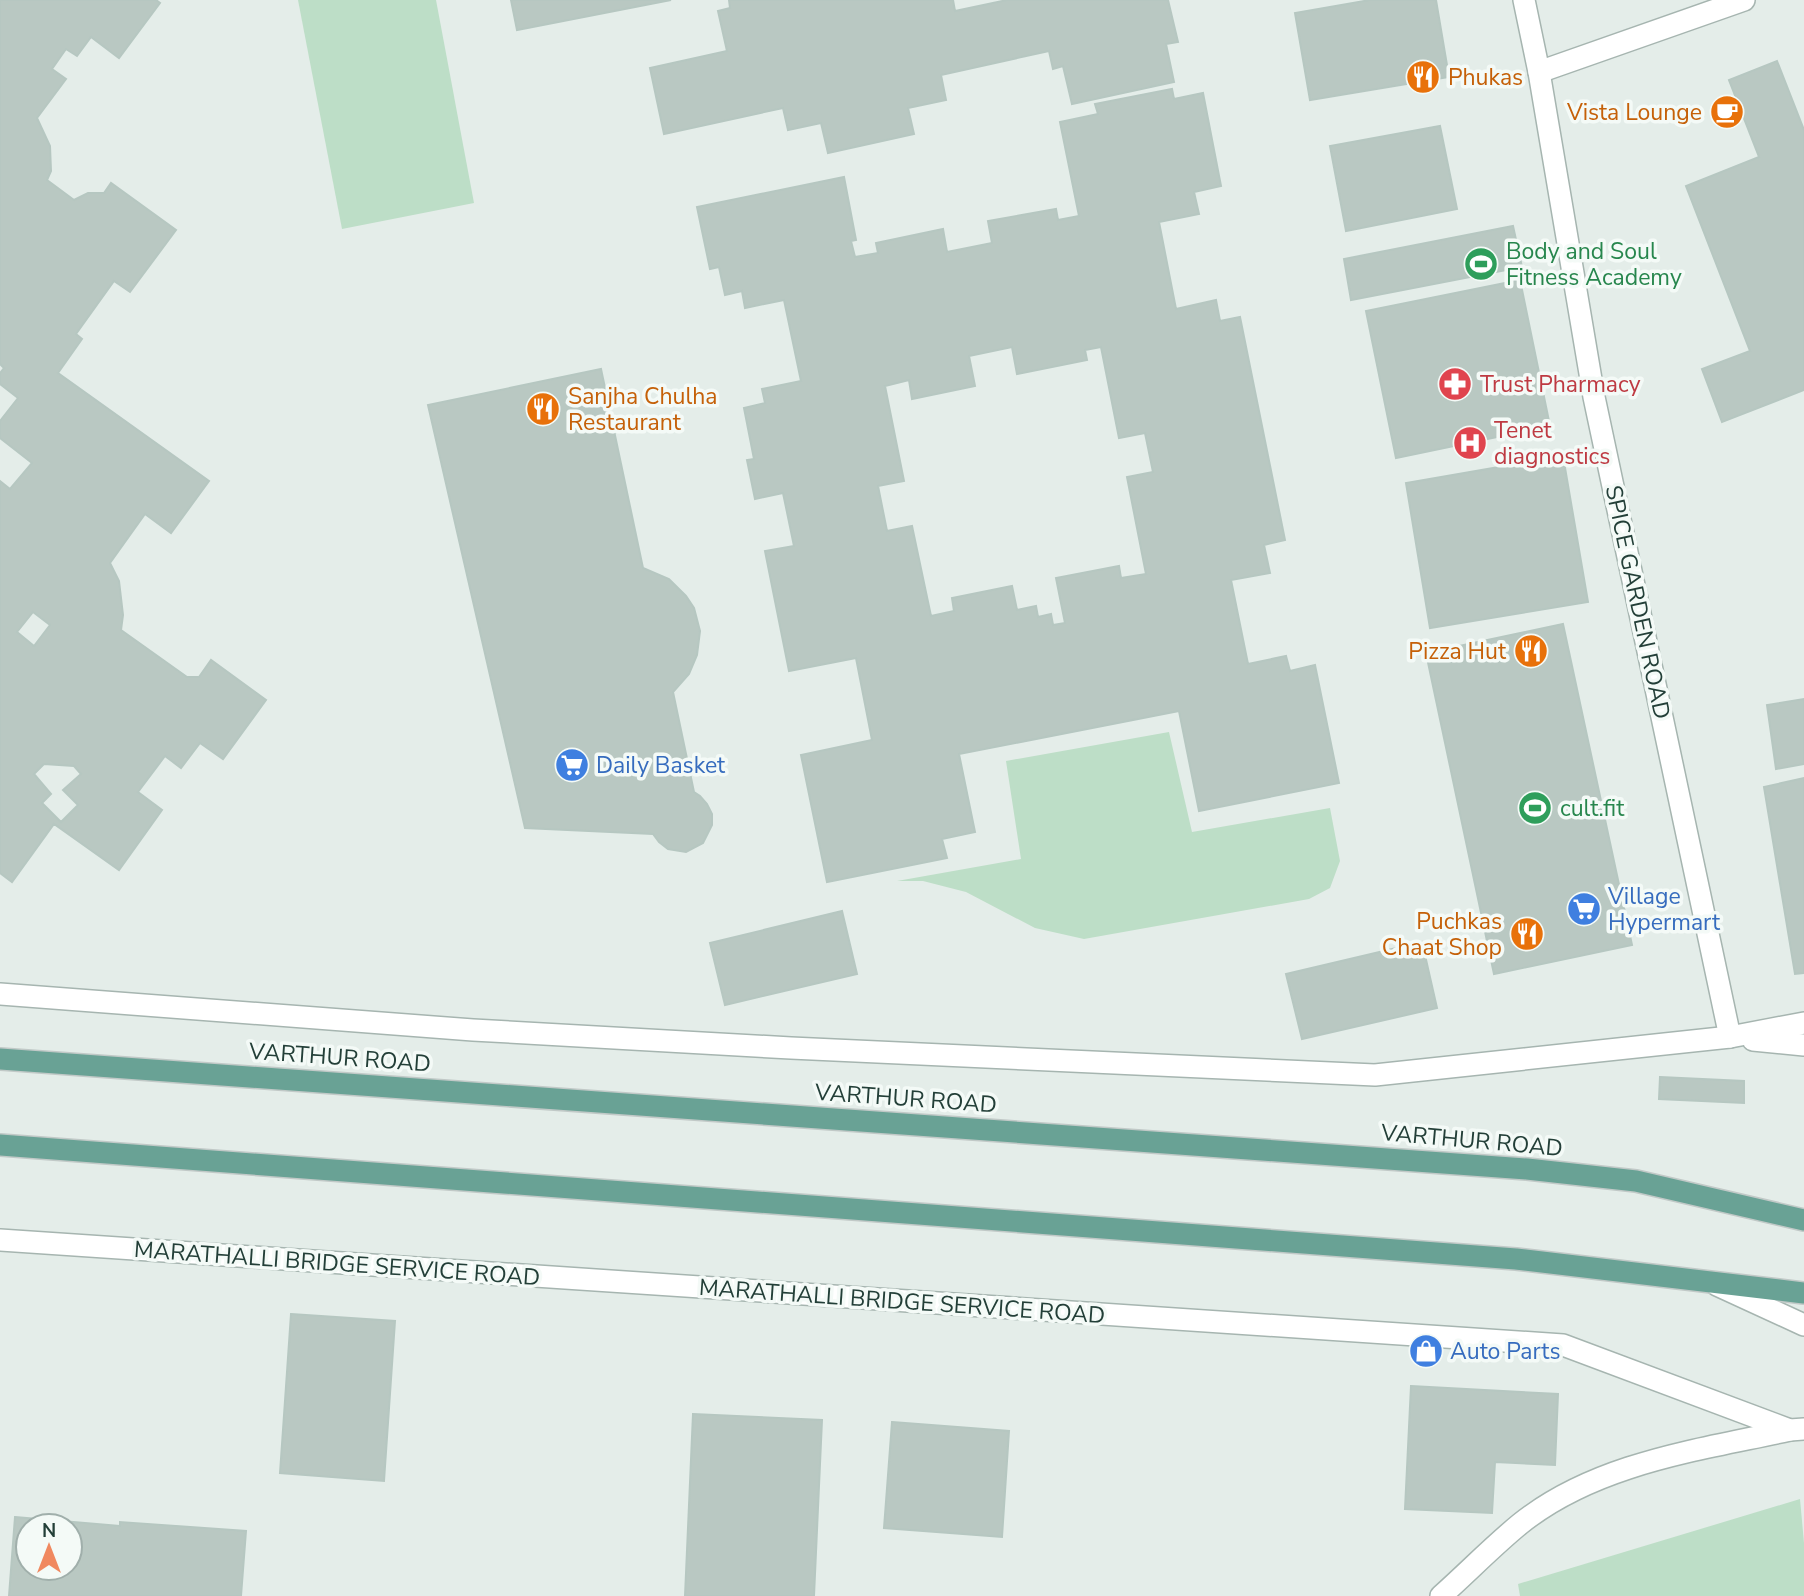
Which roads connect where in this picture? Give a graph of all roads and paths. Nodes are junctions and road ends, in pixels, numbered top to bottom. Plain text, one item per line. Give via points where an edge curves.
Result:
1 (1524, 0) edge
2 (1744, 0) edge
3 (1539, 72) junction
4 (0, 994) edge
5 (1804, 1023) edge
6 (1730, 1037) junction
7 (1804, 1045) edge
8 (0, 1059) edge
9 (0, 1145) edge
10 (1804, 1220) edge
11 (0, 1240) edge
12 (1712, 1282) junction
13 (1804, 1293) edge
14 (1804, 1325) edge
15 (1800, 1425) edge
16 (1441, 1596) edge

1 - 3 street, SPICE GARDEN ROAD
2 - 3 street
3 - 6 street, SPICE GARDEN ROAD via 1594,397
4 - 6 street via 487,1031 1375,1075
5 - 6 street
6 - 7 street
8 - 10 main road, VARTHUR ROAD via 1527,1169 1636,1181
9 - 12 main road via 1516,1259
11 - 15 street, MARATHALLI BRIDGE SERVICE ROAD via 1563,1345
12 - 13 main road
12 - 14 street
15 - 16 street via 1639,1463 1575,1489 1522,1522

